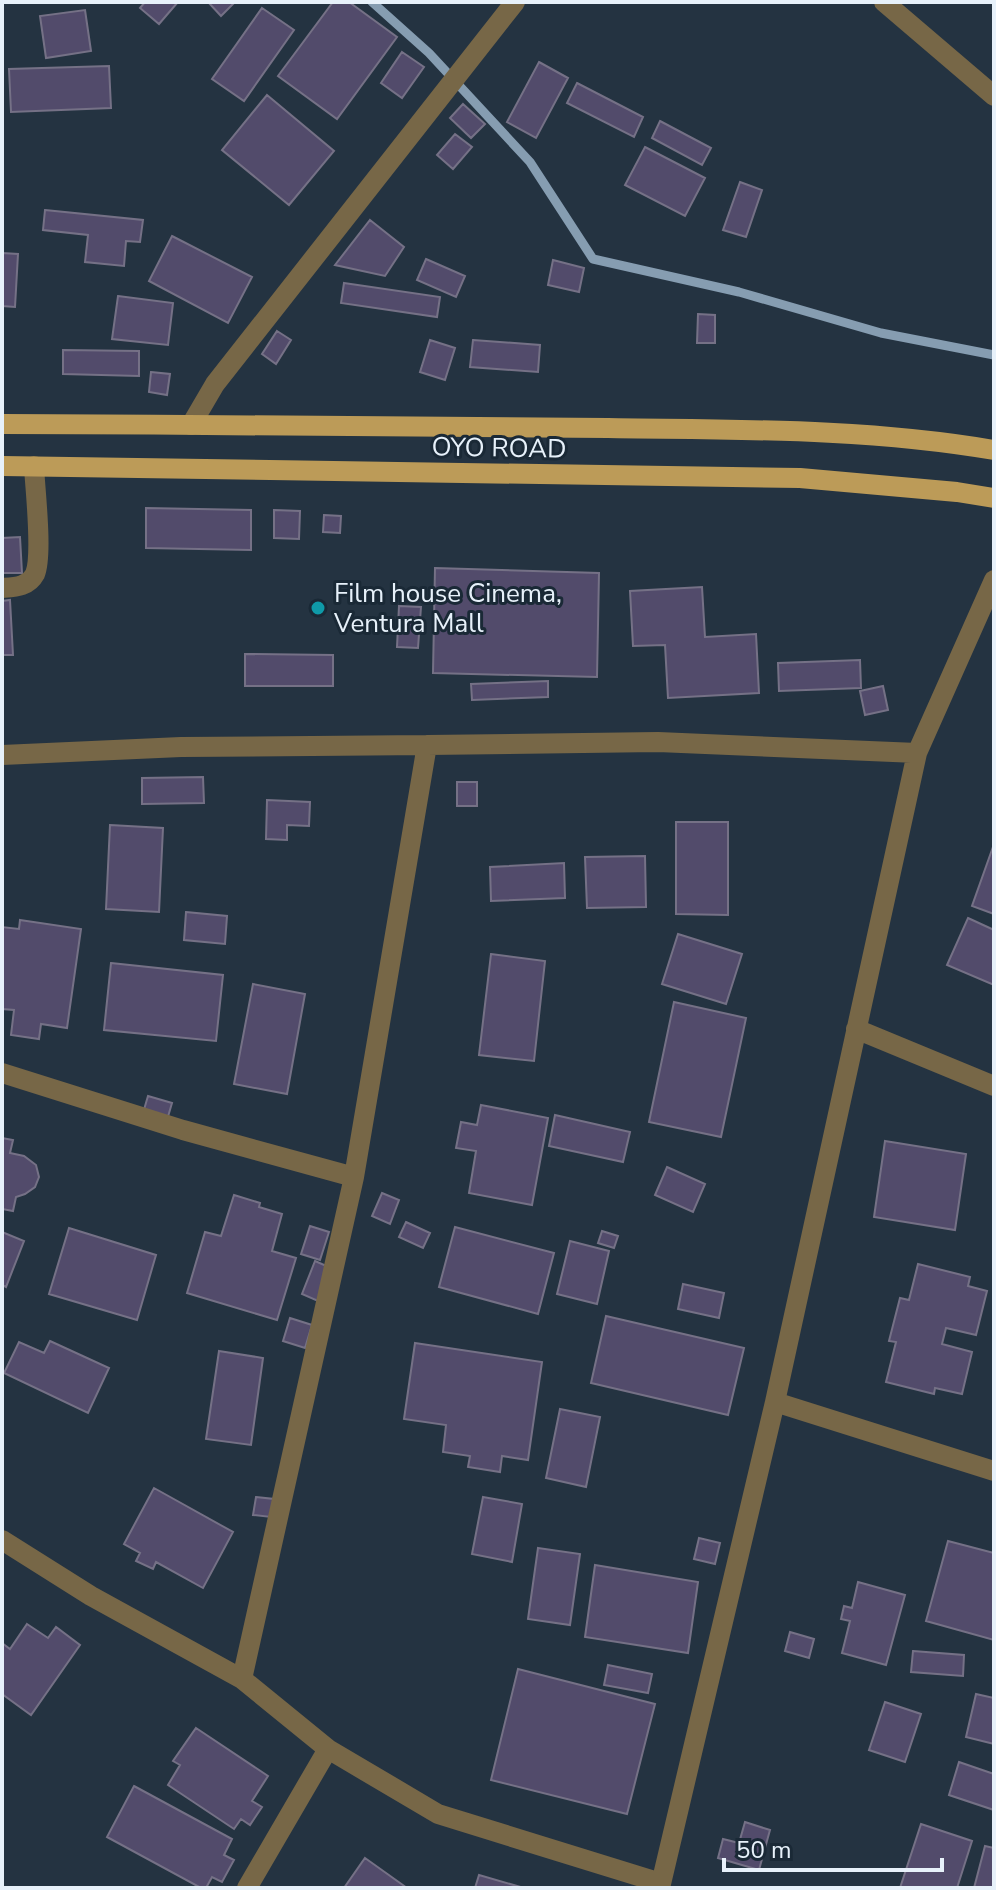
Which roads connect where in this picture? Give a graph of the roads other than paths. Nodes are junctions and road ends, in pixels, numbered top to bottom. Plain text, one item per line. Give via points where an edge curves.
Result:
1 (515, 2) edge
2 (884, 2) edge
3 (994, 96) edge
4 (2, 424) edge
5 (191, 425) junction
6 (994, 450) edge
7 (2, 466) edge
8 (34, 466) junction
9 (994, 498) edge
10 (994, 580) edge
11 (2, 588) edge
12 (427, 745) junction
13 (917, 753) junction
14 (2, 755) edge
15 (856, 1029) junction
16 (2, 1073) edge
17 (994, 1086) edge
18 (354, 1177) junction
19 (775, 1402) junction
20 (994, 1471) edge
21 (2, 1540) edge
22 (242, 1679) junction
23 (328, 1749) junction
24 (661, 1885) edge
25 (247, 1888) edge

1 - 5 street via 215,384
2 - 3 street
4 - 5 main road, OYO ROAD
5 - 6 main road, OYO ROAD via 823,431
7 - 8 main road, OYO ROAD
8 - 9 main road, OYO ROAD via 800,478
8 - 11 street via 34,575 21,587
10 - 13 street
12 - 13 street via 658,742
12 - 14 street
12 - 18 street
13 - 15 street
15 - 17 street
15 - 19 street
16 - 18 street
18 - 22 street
19 - 20 street
19 - 24 street
21 - 22 street
22 - 23 street
23 - 24 street via 438,1814
23 - 25 street

